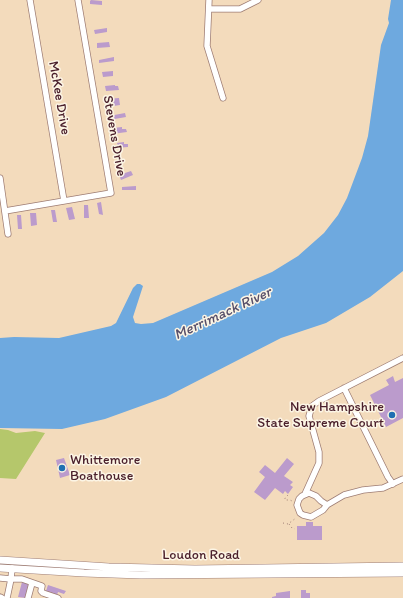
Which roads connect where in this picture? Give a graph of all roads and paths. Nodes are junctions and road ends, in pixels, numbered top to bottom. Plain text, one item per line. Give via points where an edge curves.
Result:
1 (30, 0) edge
2 (78, 0) edge
3 (209, 0) edge
4 (258, 0) edge
5 (209, 9) junction
6 (223, 98) dead end
7 (0, 178) edge
8 (64, 201) junction
9 (5, 211) junction
10 (8, 234) dead end
11 (403, 358) edge
12 (344, 388) junction
13 (403, 479) edge
14 (393, 484) junction
15 (288, 494) dead end
16 (305, 494) junction
17 (292, 501) dead end
18 (327, 505) junction
19 (300, 515) dead end
20 (283, 522) dead end
21 (289, 523) junction
22 (295, 529) dead end
23 (0, 560) edge
24 (403, 560) edge
25 (383, 566) junction
26 (0, 568) edge
27 (12, 568) junction
28 (403, 571) edge
29 (0, 578) edge
30 (11, 578) junction
31 (32, 583) junction
32 (41, 591) junction
33 (7, 598) edge
34 (28, 598) edge
35 (39, 598) edge
36 (58, 598) edge

1 - 8 street, McKee Drive
2 - 8 street, Stevens Drive via 111,193
3 - 5 street
4 - 5 street via 240,9
5 - 6 street via 207,46
7 - 9 street
8 - 9 street, Stevens Drive
9 - 10 street
11 - 12 street
12 - 14 street
12 - 16 street via 312,406 309,416 319,452 319,463
13 - 14 street
14 - 18 street via 344,495
15 - 17 path via 285,500
16 - 18 street via 313,494
16 - 18 street via 297,505 303,515 314,516
19 - 21 path
20 - 21 path
21 - 22 path
23 - 25 main road, Loudon Road via 187,569
24 - 25 main road
25 - 28 main road, Loudon Road
26 - 27 main road, Loudon Road
27 - 28 main road, Loudon Road via 141,575
27 - 30 street
29 - 30 street
30 - 31 street
30 - 33 street
31 - 32 street via 42,586
31 - 34 street
32 - 35 street
32 - 36 street

